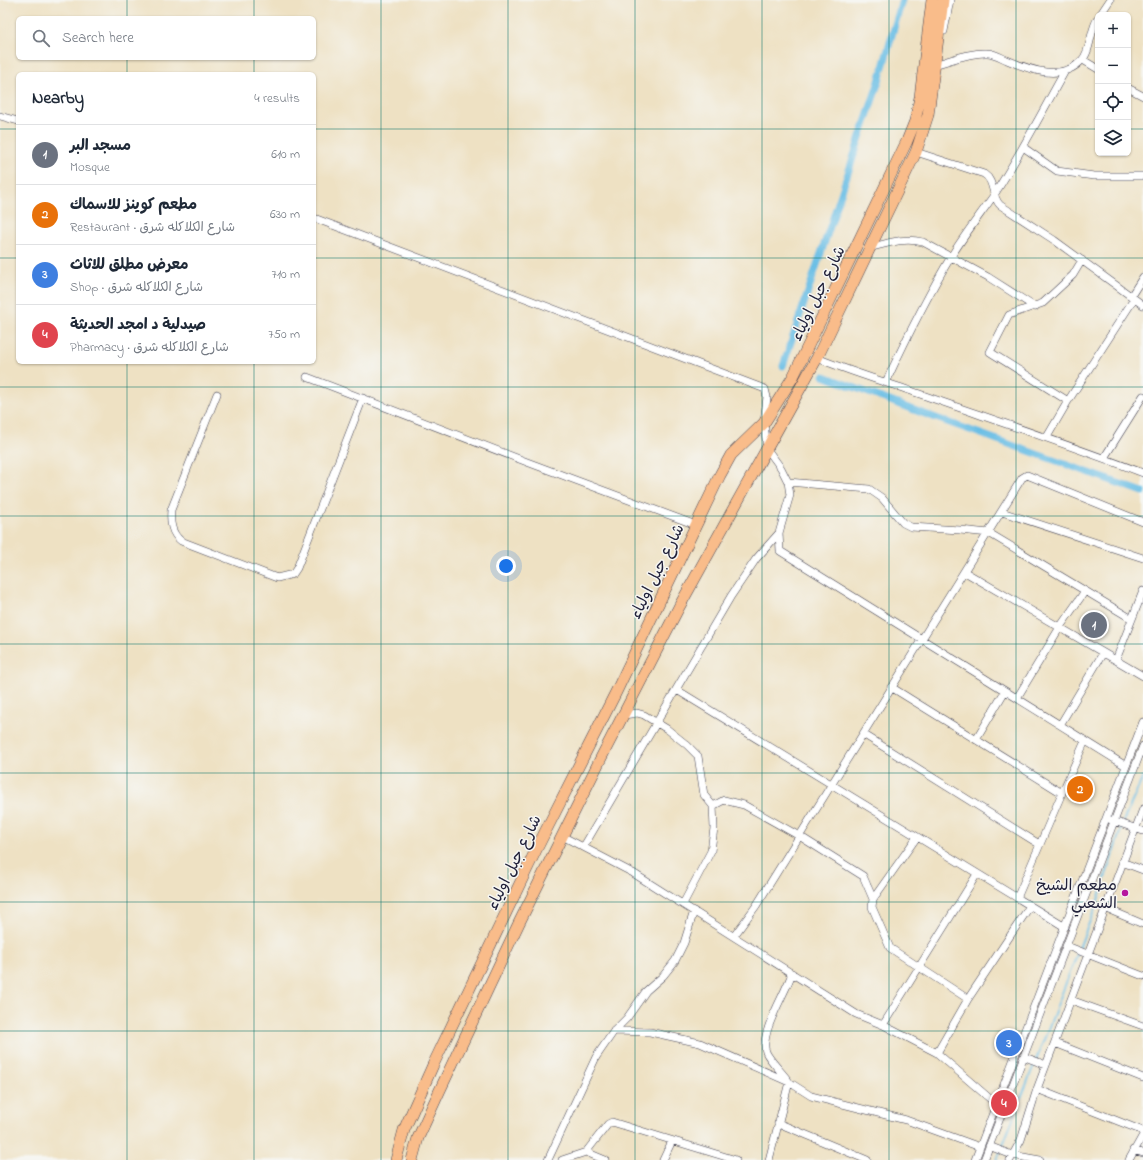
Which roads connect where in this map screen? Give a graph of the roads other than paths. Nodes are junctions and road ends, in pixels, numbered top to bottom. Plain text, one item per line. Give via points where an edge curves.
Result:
1 (932, 0) edge
2 (943, 0) edge
3 (950, 0) edge
4 (1110, 0) edge
5 (1102, 12) edge
6 (1095, 22) edge
7 (1083, 60) junction
8 (937, 64) junction
9 (1095, 68) edge
10 (1066, 71) junction
11 (1131, 90) edge
12 (932, 92) junction
13 (1143, 96) edge
14 (0, 116) edge
15 (16, 120) edge
16 (1023, 147) junction
17 (916, 152) junction
18 (1143, 176) edge
19 (993, 195) junction
20 (316, 219) edge
21 (869, 248) junction
22 (952, 256) junction
23 (1082, 260) junction
24 (1143, 277) edge
25 (1132, 298) junction
26 (1143, 305) edge
27 (1035, 308) junction
28 (817, 358) junction
29 (307, 377) dead end
30 (886, 382) junction
31 (217, 394) dead end
32 (1143, 396) edge
33 (363, 398) junction
34 (1068, 401) junction
35 (764, 423) junction
36 (1047, 437) junction
37 (767, 449) junction
38 (1104, 458) junction
39 (1143, 473) edge
40 (788, 482) junction
41 (1002, 512) junction
42 (1143, 522) edge
43 (696, 525) junction
44 (779, 533) junction
45 (989, 533) junction
46 (1143, 558) edge
47 (965, 572) junction
48 (1085, 591) junction
49 (1143, 591) edge
50 (1132, 619) junction
51 (1060, 627) junction
52 (921, 638) junction
53 (1103, 653) junction
54 (1116, 660) junction
55 (1143, 676) edge
56 (891, 687) junction
57 (677, 690) junction
58 (1005, 691) junction
59 (1017, 698) junction
60 (624, 715) junction
61 (1143, 722) edge
62 (657, 724) junction
63 (1060, 725) junction
64 (863, 734) junction
65 (976, 740) junction
66 (1084, 741) junction
67 (1143, 748) edge
68 (1126, 766) junction
69 (831, 784) junction
70 (1062, 793) junction
71 (713, 806) junction
72 (1143, 809) edge
73 (1106, 818) junction
74 (1114, 821) junction
75 (1135, 828) junction
76 (1143, 831) edge
77 (562, 836) junction
78 (799, 836) junction
79 (917, 837) junction
80 (1039, 844) junction
81 (584, 846) junction
82 (1122, 862) junction
83 (1143, 870) edge
84 (977, 874) junction
85 (1017, 898) junction
86 (873, 899) junction
87 (683, 904) junction
88 (1030, 906) junction
89 (1104, 908) junction
90 (694, 911) junction
91 (1143, 924) edge
92 (1065, 926) junction
93 (734, 936) junction
94 (1067, 946) junction
95 (1088, 955) junction
96 (919, 967) junction
97 (792, 973) junction
98 (1143, 976) edge
99 (968, 999) junction
100 (1071, 1000) junction
101 (883, 1025) junction
102 (1143, 1026) edge
103 (614, 1031) junction
104 (1055, 1043) junction
105 (937, 1053) junction
106 (1025, 1057) junction
107 (1046, 1065) junction
108 (1143, 1078) edge
109 (789, 1082) junction
110 (1037, 1089) junction
111 (996, 1104) junction
112 (778, 1123) junction
113 (1143, 1131) edge
114 (1143, 1135) edge
115 (672, 1141) junction
116 (990, 1146) junction
117 (980, 1147) junction
118 (1133, 1150) junction
119 (586, 1152) junction
120 (1143, 1153) edge
121 (1011, 1157) edge
122 (396, 1160) edge
123 (412, 1160) edge
124 (548, 1160) edge
125 (562, 1160) edge
126 (605, 1160) edge
127 (663, 1160) edge
128 (736, 1160) edge
129 (769, 1160) edge
130 (867, 1160) edge
131 (975, 1160) edge
132 (984, 1160) edge
133 (1040, 1160) edge
134 (1129, 1160) edge

1 - 35 highway, شارع جبل اولياء via 920,97 908,141 802,361
2 - 12 highway, شارع جبل اولياء
3 - 8 street
4 - 5 street
6 - 7 street
7 - 9 street
7 - 10 street
8 - 10 street via 988,52 1044,73
8 - 12 street
10 - 16 street
11 - 13 street
12 - 17 highway, شارع جبل اولياء via 928,115
14 - 15 street
16 - 18 street via 1057,171 1094,176
16 - 19 street
17 - 19 street via 984,174 990,180
17 - 21 highway, شارع جبل اولياء
19 - 22 street
19 - 23 street via 1000,205
20 - 35 street via 764,389 767,399
21 - 22 street via 912,239
21 - 28 highway, شارع جبل اولياء
22 - 27 street
22 - 30 street via 914,322
23 - 25 street
23 - 27 street via 1073,275
24 - 25 street
25 - 26 street
25 - 34 street
27 - 34 street via 1009,315 990,352
28 - 30 street
28 - 37 highway, شارع جبل اولياء
29 - 33 street
30 - 36 street
31 - 33 street via 171,510 171,525 181,541 277,578 293,574 297,568
32 - 38 street
33 - 43 street
34 - 36 street
35 - 37 street
35 - 43 highway, شارع جبل اولياء via 730,455
36 - 38 street
37 - 40 street
37 - 60 highway, شارع جبل اولياء via 686,594
38 - 39 street
40 - 44 street via 790,495
40 - 45 street via 869,489 882,498 903,523 911,527
41 - 42 street via 1022,478 1027,475
41 - 45 street
41 - 46 street
43 - 122 highway, شارع جبل اولياء via 433,1065 404,1130
44 - 52 street via 780,551
44 - 57 street via 756,559 731,596
45 - 47 street
45 - 48 street
47 - 51 street
47 - 52 street
48 - 50 street
48 - 51 street
49 - 50 street
50 - 54 street
51 - 53 street
51 - 59 street
52 - 56 street
52 - 58 street
53 - 54 street
53 - 63 street
54 - 55 street
56 - 64 street
56 - 65 street
57 - 62 street
57 - 69 street
58 - 59 street
58 - 65 street
59 - 63 street
60 - 62 street via 644,715
60 - 77 highway, شارع جبل اولياء
61 - 68 street
62 - 71 street via 667,729 698,756 704,794
62 - 81 street
63 - 66 street
64 - 69 street
64 - 80 street
65 - 70 street
66 - 68 street
66 - 70 street
67 - 74 street
68 - 73 street
69 - 78 street
69 - 79 street
70 - 80 street
71 - 78 street via 724,800 744,805
71 - 87 street via 711,851
72 - 75 street
73 - 74 street
73 - 92 street
74 - 75 street
74 - 94 street
75 - 76 street
75 - 82 street
77 - 81 street
77 - 123 highway, شارع جبل اولياء via 437,1096 418,1138
78 - 86 street via 863,876
78 - 93 street via 756,906
79 - 84 street
79 - 86 street
80 - 85 street
81 - 87 street
82 - 83 street
82 - 89 street
84 - 85 street
84 - 96 street
85 - 88 street
86 - 96 street via 872,907 887,943
87 - 90 street
88 - 92 street
88 - 99 street
89 - 91 street
89 - 95 street
90 - 93 street
90 - 103 street via 684,943 675,961 646,991 627,1018
92 - 111 street
93 - 97 street
94 - 95 street
94 - 106 street
95 - 98 street
95 - 100 street
96 - 99 street
96 - 101 street
97 - 101 street via 856,1014
97 - 109 street via 769,1023 766,1039 766,1052
99 - 105 street
100 - 102 street
100 - 104 street
101 - 105 street
103 - 109 street via 650,1032 700,1043
103 - 124 street via 596,1057
104 - 107 street
104 - 108 street
105 - 111 street
106 - 107 street
106 - 116 street
107 - 110 street
109 - 112 street
109 - 117 street via 818,1098 906,1120
110 - 113 street
110 - 121 street via 1021,1140
111 - 117 street
112 - 129 street
112 - 130 street
114 - 118 street
115 - 119 street via 612,1122
115 - 127 street
115 - 128 street
116 - 121 street
116 - 132 street
117 - 131 street
118 - 120 street
118 - 134 street
119 - 125 street
119 - 126 street
121 - 133 street

